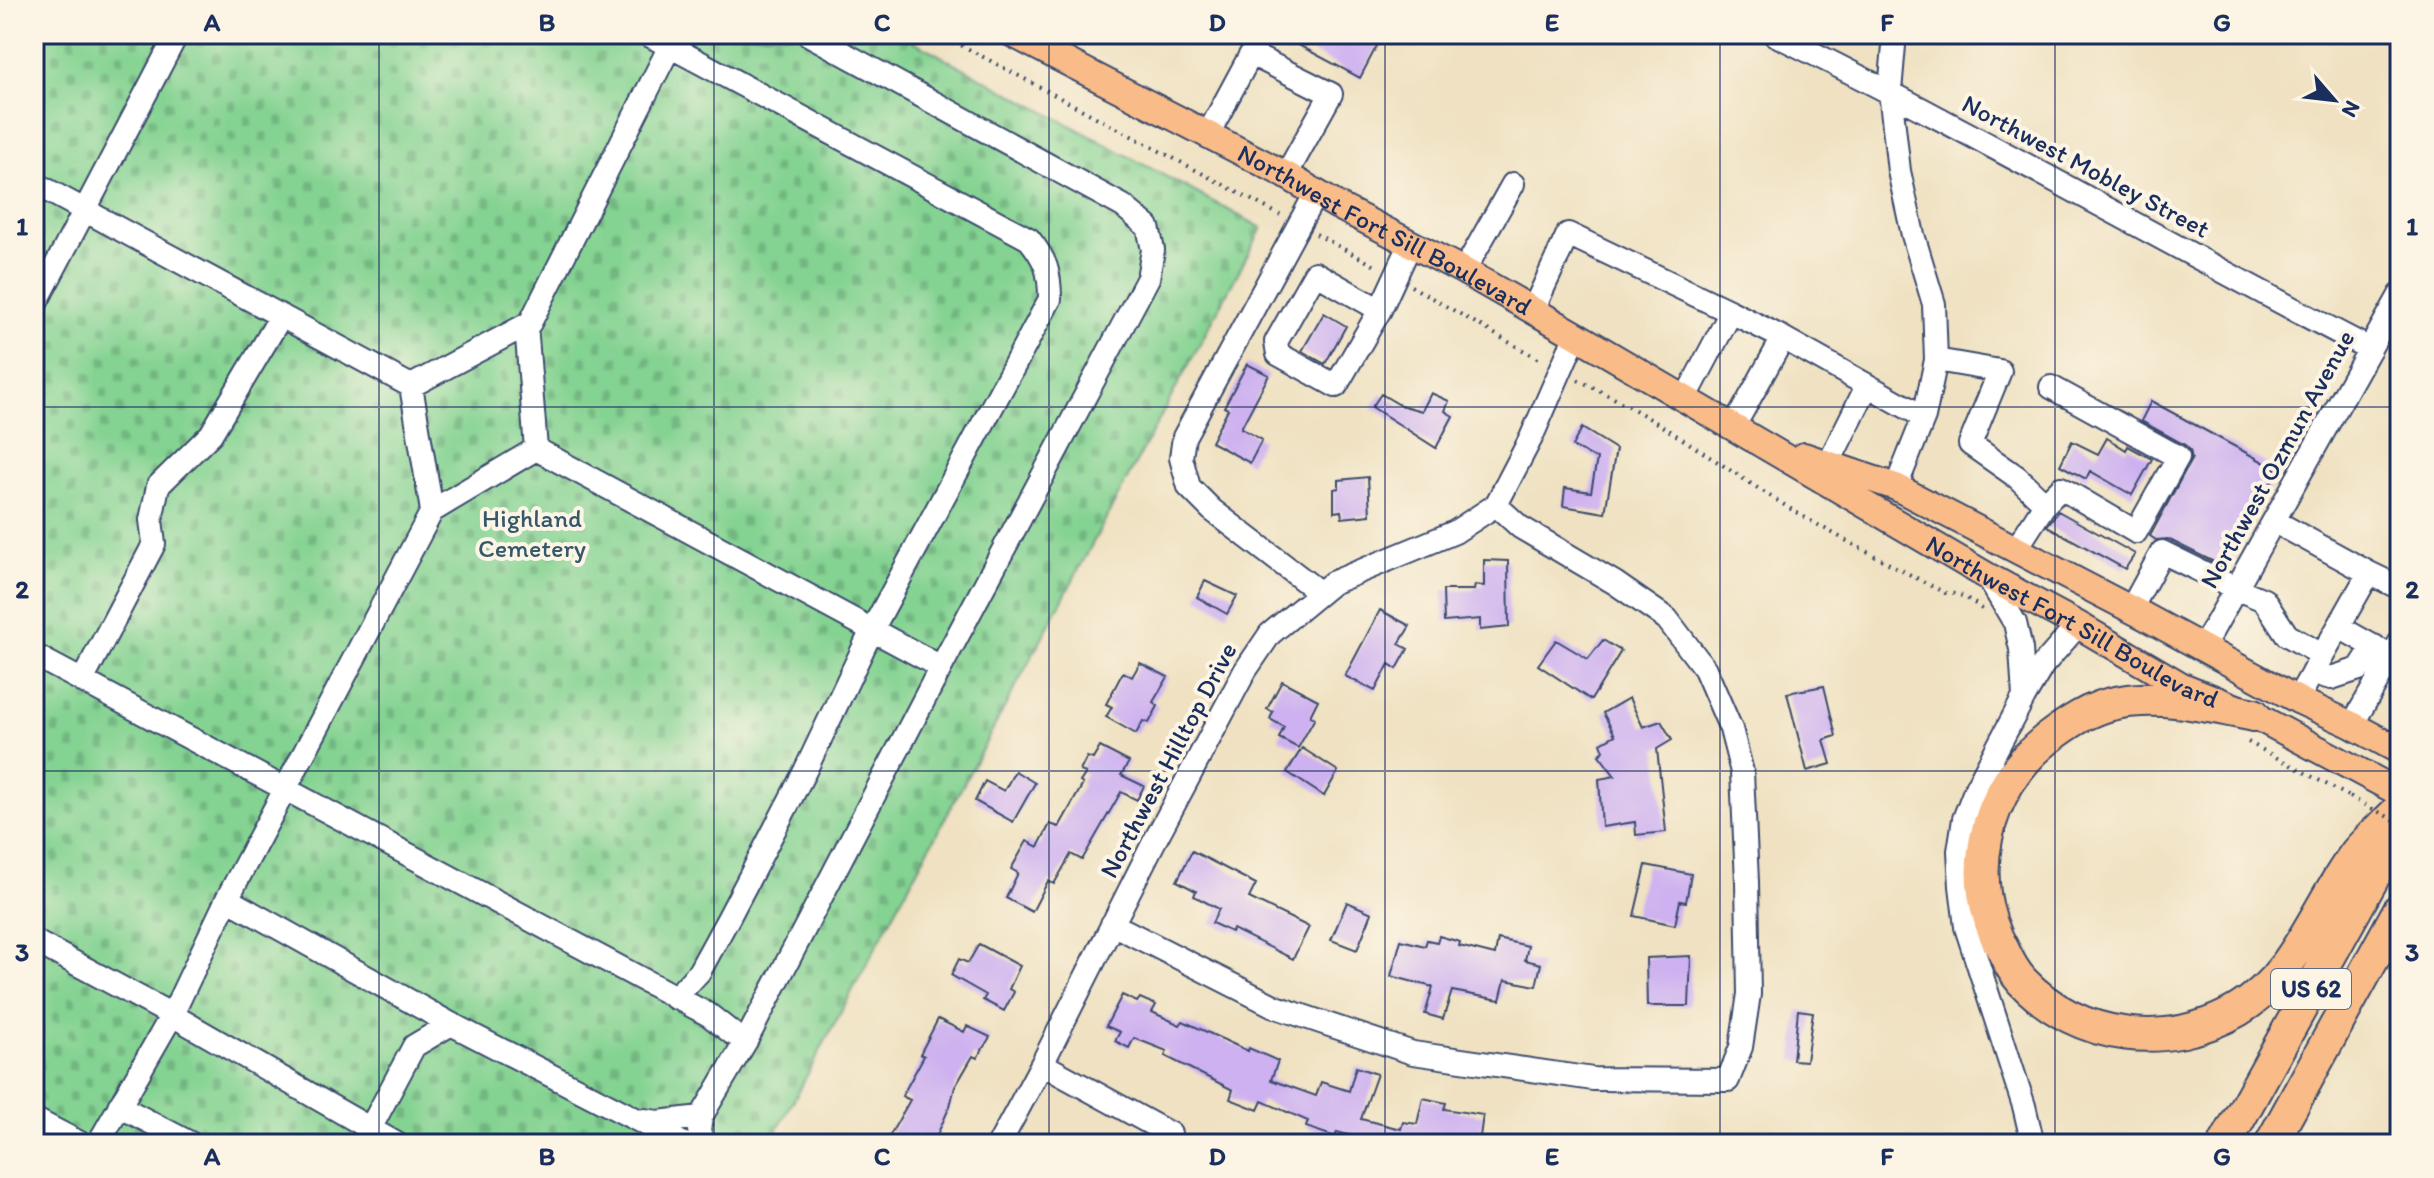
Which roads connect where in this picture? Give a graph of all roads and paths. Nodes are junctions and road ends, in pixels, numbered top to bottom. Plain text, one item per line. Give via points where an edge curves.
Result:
1 (177, 34) edge
2 (647, 34) edge
3 (808, 34) edge
4 (1774, 34) edge
5 (1895, 34) edge
6 (1021, 36) edge
7 (675, 40) edge
8 (1890, 91) junction
9 (1207, 136) junction
10 (1286, 175) junction
11 (34, 183) edge
12 (1513, 184) dead end
13 (1316, 193) junction
14 (85, 210) junction
15 (1410, 245) junction
16 (1464, 271) junction
17 (1271, 276) junction
18 (1304, 294) junction
19 (2400, 295) edge
20 (34, 307) edge
21 (1380, 310) junction
22 (1533, 310) junction
23 (1731, 312) junction
24 (281, 316) junction
25 (526, 325) junction
26 (1244, 326) junction
27 (1576, 335) junction
28 (1783, 338) junction
29 (1276, 342) junction
30 (2370, 349) junction
31 (1936, 360) junction
32 (411, 386) junction
33 (1867, 386) junction
34 (2051, 387) dead end
35 (1685, 399) junction
36 (1924, 417) junction
37 (1742, 433) junction
38 (536, 449) junction
39 (1828, 464) junction
40 (1896, 487) junction
41 (2045, 504) junction
42 (1496, 505) junction
43 (432, 511) junction
44 (2274, 521) junction
45 (2016, 549) junction
46 (2369, 573) junction
47 (1987, 576) junction
48 (2400, 588) edge
49 (2237, 589) junction
50 (1319, 592) junction
51 (2137, 612) junction
52 (2078, 625) junction
53 (2339, 627) junction
54 (872, 630) junction
55 (2389, 648) edge
56 (2202, 649) junction
57 (34, 655) edge
58 (2317, 664) junction
59 (941, 667) junction
60 (82, 681) junction
61 (2024, 697) junction
62 (2297, 700) junction
63 (2352, 725) junction
64 (2250, 728) junction
65 (2390, 745) edge
66 (285, 790) junction
67 (2400, 793) edge
68 (2400, 809) edge
69 (2400, 826) edge
70 (227, 899) junction
71 (2400, 909) edge
72 (1112, 924) junction
73 (34, 941) edge
74 (675, 998) junction
75 (412, 1003) junction
76 (172, 1015) junction
77 (451, 1024) junction
78 (746, 1041) junction
79 (414, 1046) junction
80 (1042, 1064) junction
81 (119, 1106) junction
82 (701, 1117) junction
83 (34, 1119) edge
84 (634, 1119) junction
85 (366, 1136) edge
86 (82, 1144) edge
87 (98, 1144) edge
88 (192, 1144) edge
89 (397, 1144) edge
90 (684, 1144) edge
91 (703, 1144) edge
92 (999, 1144) edge
93 (1164, 1144) edge
94 (2033, 1144) edge
95 (2225, 1144) edge
96 (2271, 1144) edge

1 - 14 street
2 - 7 street
3 - 59 street via 1123,206 1148,227 1153,250 1148,278
4 - 8 street, Northwest Mobley Street
5 - 8 street
6 - 9 main road, Northwest Fort Sill Boulevard
7 - 25 street
7 - 54 street via 1029,239 1050,275 1050,299
8 - 30 street, Northwest Mobley Street
8 - 31 street via 1899,171 1934,304
9 - 10 main road, Northwest Fort Sill Boulevard
9 - 10 street via 1251,54 1331,94
10 - 13 main road, Northwest Fort Sill Boulevard
11 - 14 street
12 - 16 street
13 - 15 main road, Northwest Fort Sill Boulevard
13 - 17 street
14 - 20 street
14 - 24 street
15 - 16 main road, Northwest Fort Sill Boulevard
15 - 21 street
16 - 22 main road, Northwest Fort Sill Boulevard
17 - 18 street
17 - 26 street
18 - 21 street via 1315,273
18 - 29 street
19 - 30 street, Northwest Ozmun Avenue
21 - 29 street via 1336,386 1278,354
22 - 23 street via 1568,234
22 - 27 main road, Northwest Fort Sill Boulevard
23 - 28 street
23 - 35 street
24 - 32 street
24 - 60 street via 211,434 158,486 151,520 154,544
25 - 32 street
25 - 38 street
26 - 29 street
26 - 50 street via 1184,437 1181,458 1189,487
27 - 35 main road, Northwest Fort Sill Boulevard
27 - 42 street, Northwest Hilltop Drive
28 - 33 street
28 - 37 street
30 - 44 street, Northwest Ozmun Avenue
31 - 36 street
31 - 41 street via 2000,371 1970,444
32 - 43 street
33 - 36 street
33 - 39 street
34 - 41 street via 2178,457 2136,532 2061,488
35 - 37 main road, Northwest Fort Sill Boulevard
36 - 40 street
37 - 39 main road, Northwest Fort Sill Boulevard
37 - 47 main road, Northwest Fort Sill Boulevard
38 - 43 street
38 - 54 street
39 - 40 main road, Northwest Fort Sill Boulevard
40 - 45 main road, Northwest Fort Sill Boulevard
41 - 45 street
42 - 50 street, Northwest Hilltop Drive via 1455,532
42 - 72 street via 1520,527 1667,619 1705,669 1731,729 1742,772 1749,994 1741,1047 1728,1080 1593,1079 1413,1053 1276,1007
43 - 66 street
44 - 46 street
44 - 49 street, Northwest Ozmun Avenue
45 - 51 main road, Northwest Fort Sill Boulevard
46 - 48 street
46 - 53 street
47 - 52 main road, Northwest Fort Sill Boulevard
47 - 61 street via 2015,623
49 - 51 street via 2162,552
49 - 56 street, Northwest Ozmun Avenue
49 - 58 street via 2264,600 2287,635
50 - 72 street, Northwest Hilltop Drive via 1270,634 1245,671
51 - 52 main road
51 - 56 main road, Northwest Fort Sill Boulevard
52 - 61 street
52 - 64 main road, Northwest Fort Sill Boulevard
53 - 55 street
53 - 58 street
54 - 59 street
54 - 74 street via 729,917 699,972
55 - 58 street via 2359,669 2331,678
55 - 63 street
56 - 62 main road, Northwest Fort Sill Boulevard
57 - 60 street
58 - 62 street
59 - 78 street
60 - 66 street
61 - 94 street via 1976,788 1959,851 1966,927
62 - 63 main road, Northwest Fort Sill Boulevard
63 - 65 main road, Northwest Fort Sill Boulevard
64 - 67 main road, Northwest Fort Sill Boulevard
64 - 68 highway via 2199,704 2118,702 2065,726 2017,768 1993,808 1982,877 1997,939 2022,980 2042,998 2083,1022 2130,1035 2190,1031 2218,1021 2267,988 2358,852
64 - 69 path, bridge
66 - 70 street
66 - 74 street
69 - 95 highway, US 62
70 - 75 street
70 - 76 street
71 - 96 highway, US 62
72 - 80 street, Northwest Hilltop Drive
73 - 76 street
74 - 78 street
75 - 77 street
75 - 79 street
76 - 81 street
76 - 85 street
77 - 79 street
77 - 84 street
78 - 82 street
79 - 85 street
80 - 92 street, Northwest Hilltop Drive
80 - 93 street via 1170,1134
81 - 87 street
81 - 88 street
82 - 84 street
82 - 91 street
83 - 86 street
84 - 90 street
85 - 89 street

